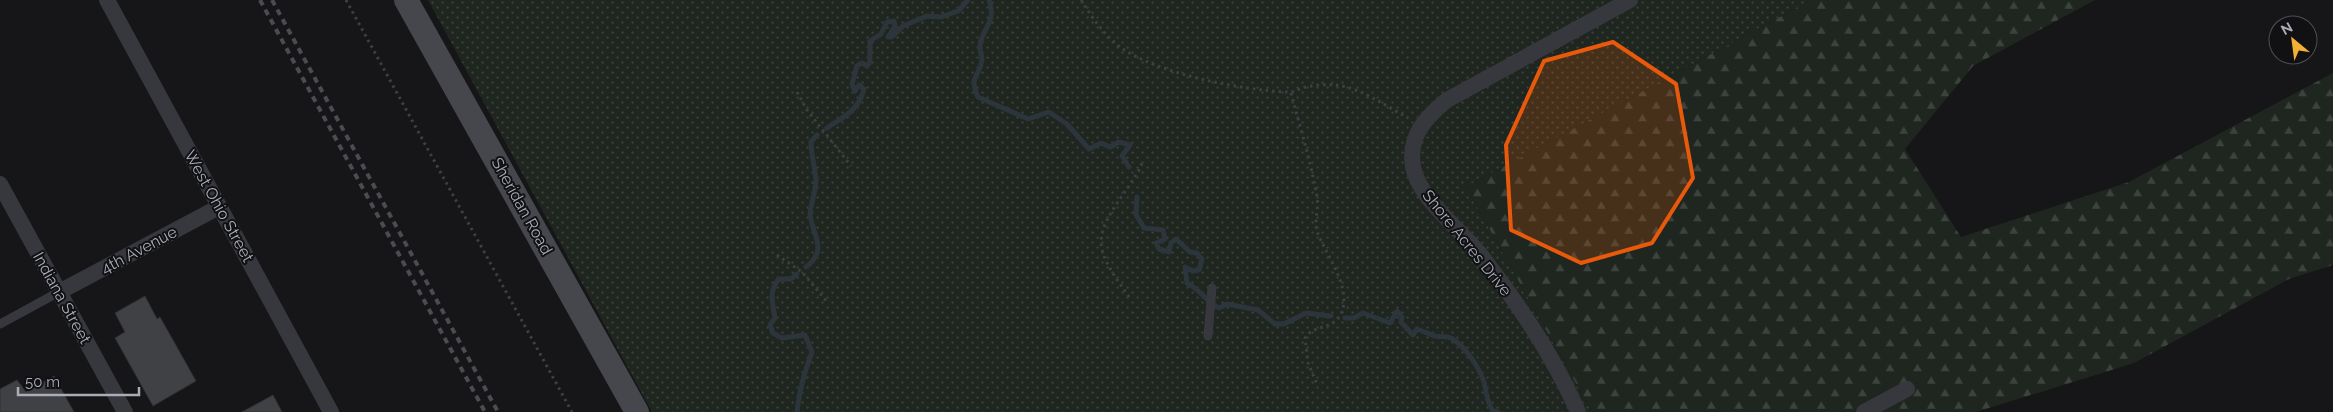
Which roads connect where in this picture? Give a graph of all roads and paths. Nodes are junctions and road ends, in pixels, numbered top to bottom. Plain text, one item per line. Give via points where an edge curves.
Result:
1 (107, 0) edge
2 (346, 0) edge
3 (406, 0) edge
4 (1081, 0) edge
5 (1630, 0) edge
6 (797, 92) dead end
7 (1291, 93) junction
8 (1422, 124) junction
9 (1142, 163) dead end
10 (851, 166) dead end
11 (0, 184) edge
12 (219, 207) junction
13 (778, 254) dead end
14 (1212, 288) dead end
15 (60, 292) junction
16 (1129, 296) dead end
17 (828, 302) dead end
18 (0, 324) edge
19 (1208, 336) dead end
20 (1317, 384) dead end
21 (1907, 389) dead end
22 (125, 412) edge
23 (331, 412) edge
24 (572, 412) edge
25 (637, 412) edge
26 (1578, 412) edge
27 (1864, 412) edge

1 - 12 street, West Ohio Street
2 - 24 path
3 - 25 main road, Sheridan Road
4 - 7 path via 1104,33 1120,46 1159,67 1237,86
5 - 8 street, Shore Acres Drive via 1447,100
6 - 10 path via 807,110
7 - 8 path via 1318,85 1352,88
7 - 20 path via 1318,201 1317,230 1343,292 1341,313 1333,324 1309,332 1305,338 1308,362
8 - 26 street, Shore Acres Drive via 1412,149 1414,169 1424,192 1478,252 1511,296 1549,356
9 - 16 path via 1103,228 1101,241 1102,252
11 - 15 street, Indiana Street
12 - 15 street, 4th Avenue
12 - 23 street, West Ohio Street
13 - 17 path via 802,272
14 - 19 lane
15 - 18 lane
15 - 22 street, Indiana Street
21 - 27 street

